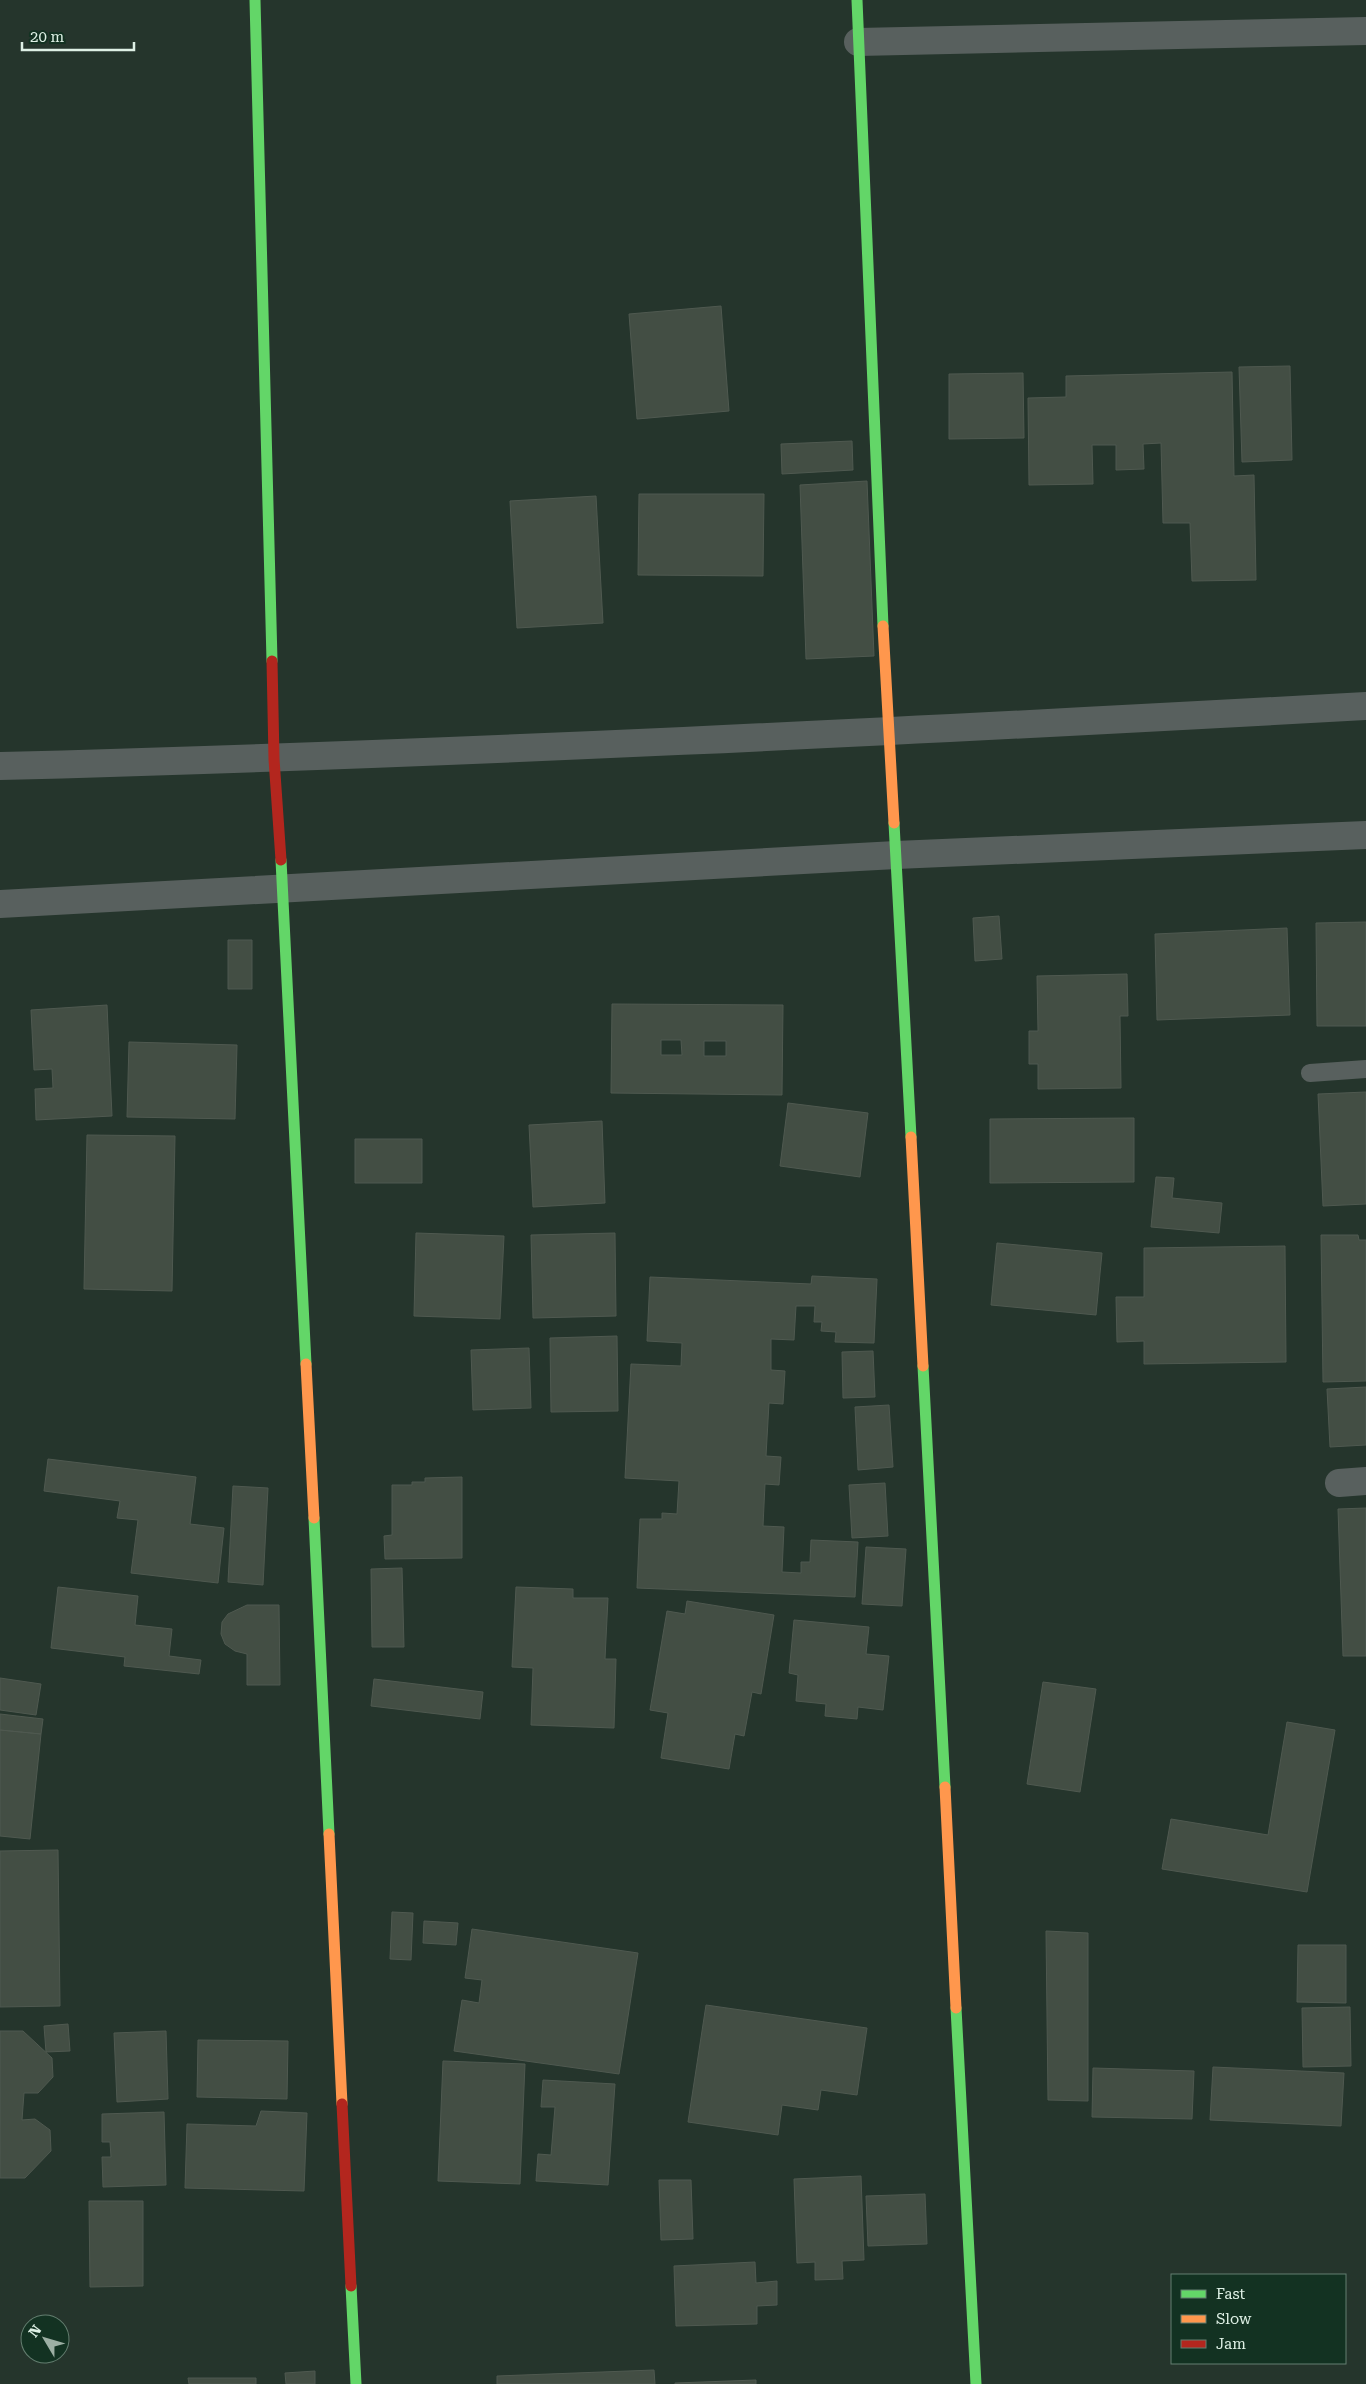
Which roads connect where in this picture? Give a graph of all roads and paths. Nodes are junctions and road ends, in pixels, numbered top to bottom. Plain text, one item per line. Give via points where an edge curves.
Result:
1 (255, 0) edge
2 (857, 0) edge
3 (1366, 31) edge
4 (858, 42) junction
5 (1366, 706) edge
6 (887, 732) junction
7 (274, 759) junction
8 (0, 766) edge
9 (1366, 835) edge
10 (896, 856) junction
11 (283, 887) junction
12 (0, 904) edge
13 (1366, 1069) edge
14 (1310, 1073) dead end
15 (1366, 1481) edge
16 (1339, 1483) dead end
17 (356, 2384) edge
18 (976, 2384) edge

1 - 7 street
2 - 4 street
3 - 4 street
4 - 6 street
5 - 6 street
6 - 7 street
6 - 10 street
7 - 8 street
7 - 11 street
9 - 10 street
10 - 11 street
10 - 18 street
11 - 12 street
11 - 17 street
13 - 14 lane
15 - 16 street

